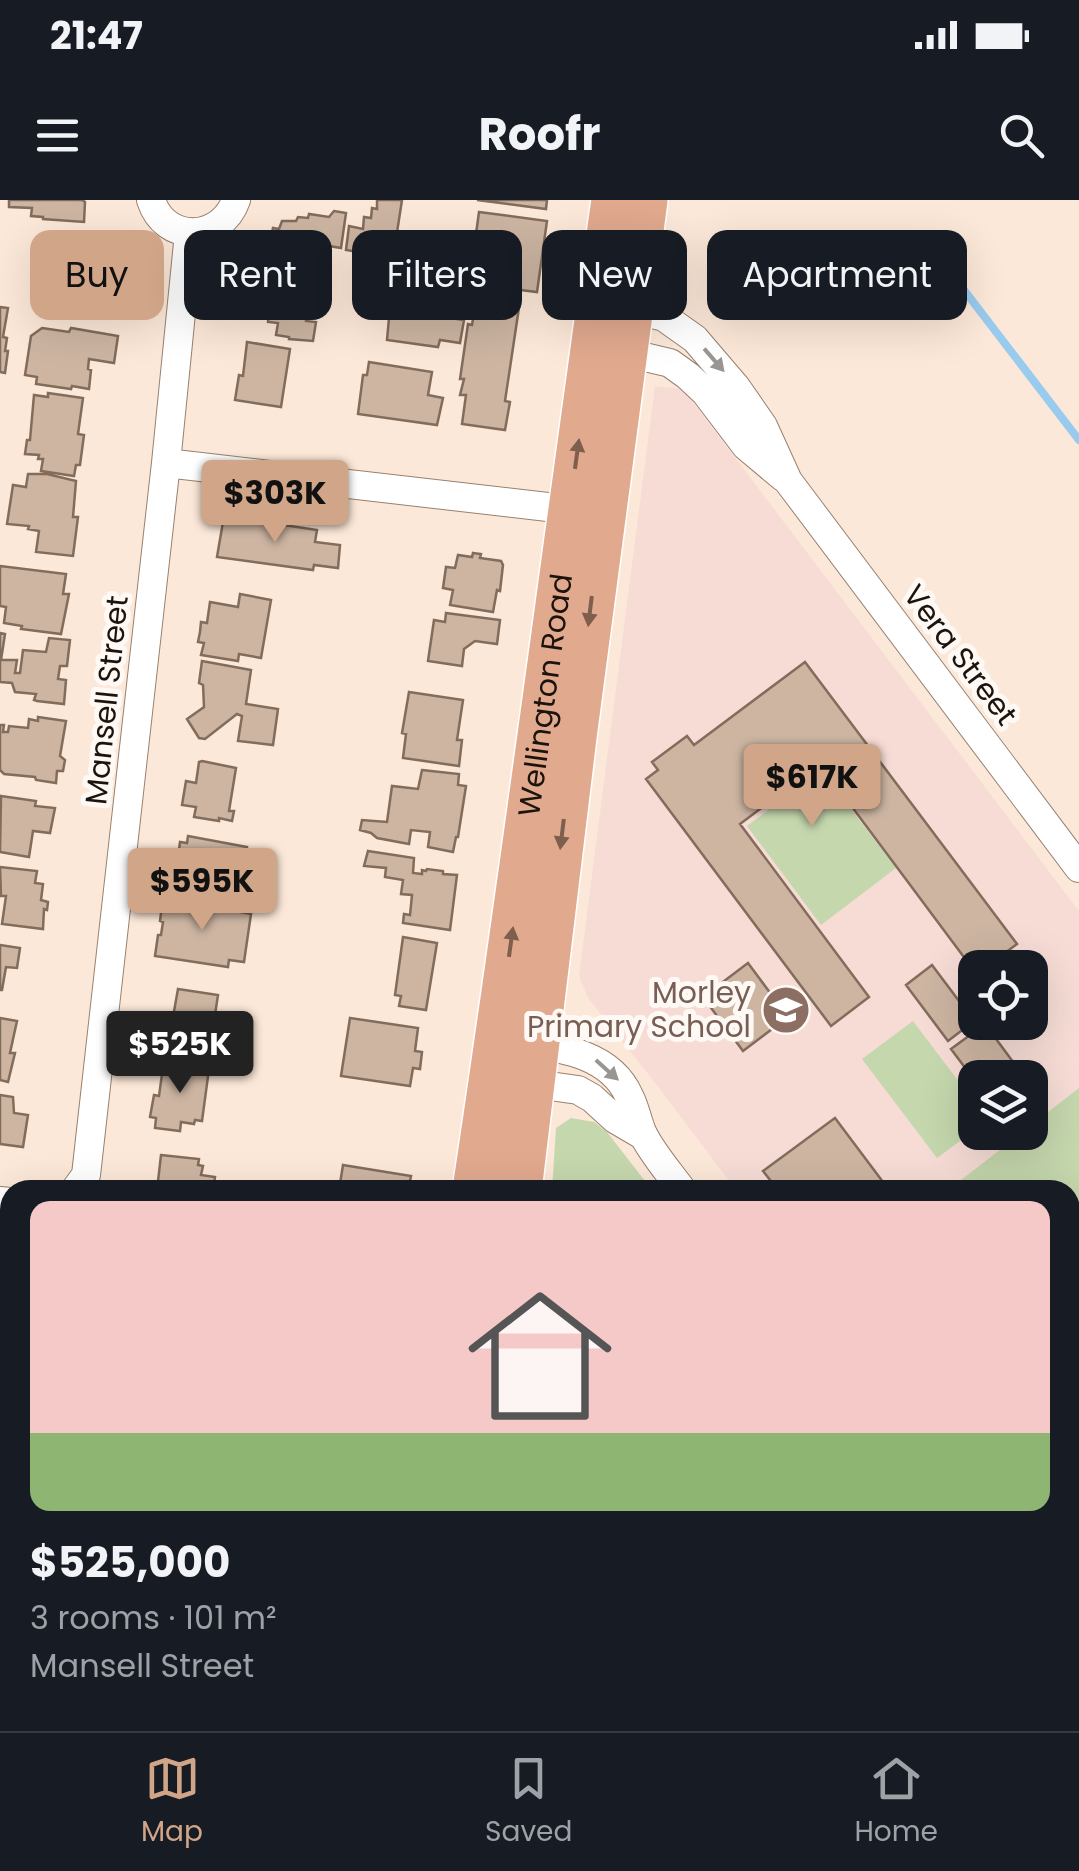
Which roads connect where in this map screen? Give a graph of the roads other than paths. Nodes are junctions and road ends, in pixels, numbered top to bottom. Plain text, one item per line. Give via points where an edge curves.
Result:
1 (151, 200) edge
2 (236, 200) edge
3 (614, 200) edge
4 (645, 200) edge
5 (209, 230) edge
6 (184, 232) edge
7 (184, 275) edge
8 (612, 326) junction
9 (166, 463) junction
10 (788, 481) junction
11 (586, 512) junction
12 (1079, 868) edge
13 (514, 1061) junction
14 (644, 1136) junction
15 (81, 1180) edge
16 (478, 1180) edge
17 (519, 1180) edge
18 (675, 1180) edge

1 - 6 street via 162,220
2 - 5 street via 228,217
3 - 8 main road, Wellington Road
4 - 8 main road, Wellington Road
7 - 9 street, Mansell Street
8 - 10 street, Vera Street via 688,376 746,446
8 -> 10 street, Vera Street via 664,317 677,324 712,357 763,426
8 - 11 main road, Wellington Road
9 - 11 street
9 - 15 street, Mansell Street
10 - 12 street, Vera Street
11 - 13 main road, Wellington Road
13 - 14 street via 592,1098
13 -> 14 street via 594,1058 628,1092
13 - 16 main road, Wellington Road
13 - 17 main road, Wellington Road
14 - 18 street

